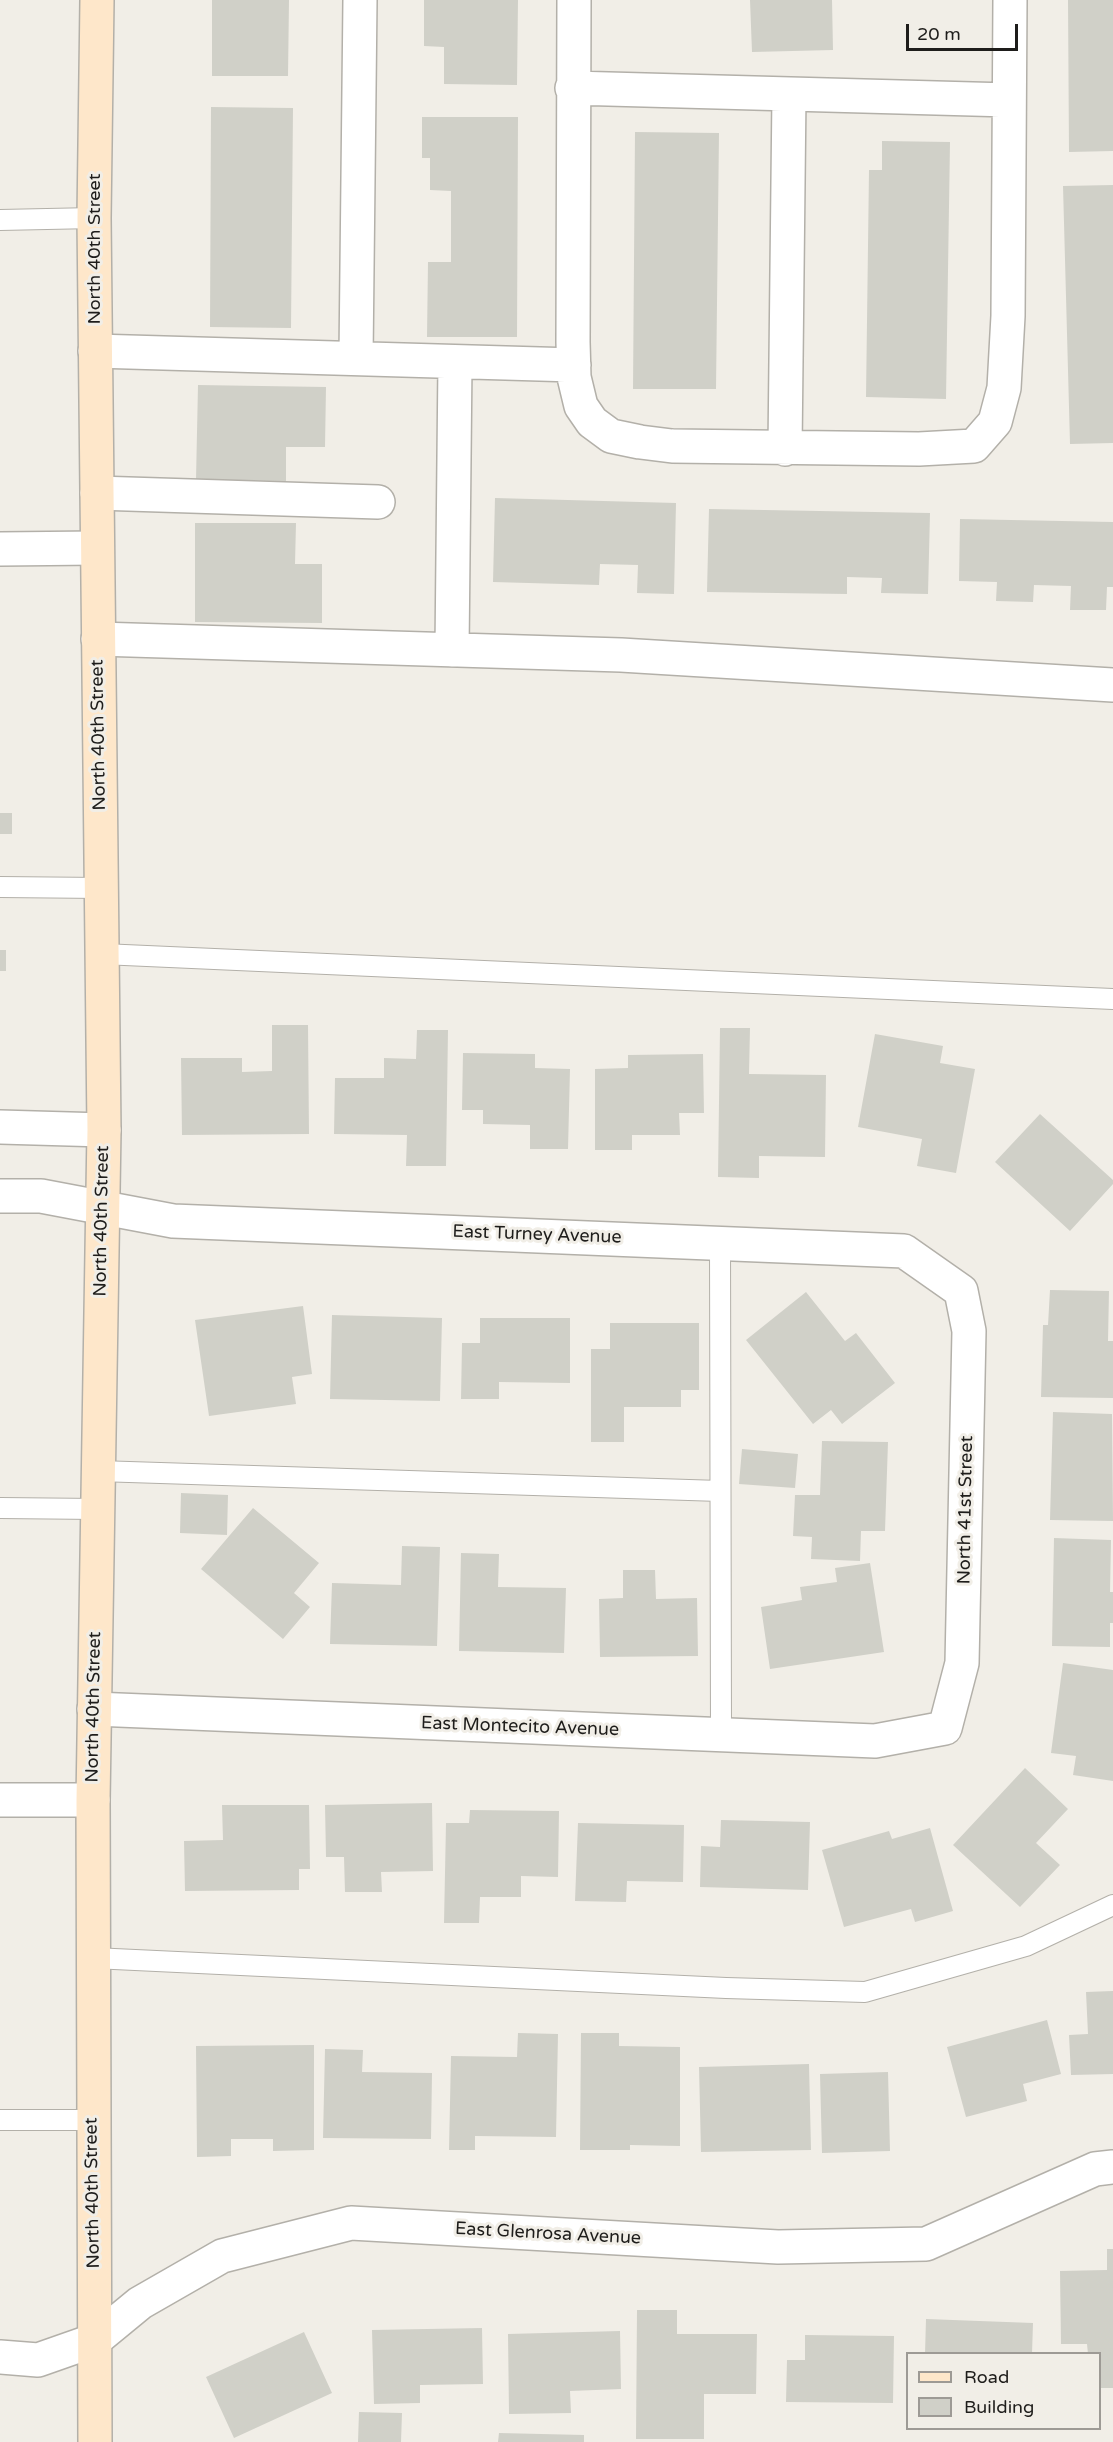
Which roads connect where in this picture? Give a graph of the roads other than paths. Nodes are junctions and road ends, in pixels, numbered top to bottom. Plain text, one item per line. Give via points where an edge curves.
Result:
1 (97, 0) edge
2 (360, 0) edge
3 (574, 0) edge
4 (1010, 0) edge
5 (572, 88) junction
6 (789, 94) junction
7 (1009, 100) junction
8 (94, 218) junction
9 (0, 220) edge
10 (95, 351) junction
11 (356, 357) junction
12 (455, 362) junction
13 (574, 365) junction
14 (785, 449) junction
15 (97, 493) junction
16 (378, 502) dead end
17 (97, 548) junction
18 (0, 549) edge
19 (98, 639) junction
20 (452, 650) junction
21 (1113, 685) edge
22 (0, 887) edge
23 (101, 888) junction
24 (102, 954) junction
25 (1113, 999) edge
26 (0, 1127) edge
27 (104, 1130) junction
28 (0, 1196) edge
29 (102, 1208) junction
30 (720, 1243) junction
31 (961, 1291) joint
32 (98, 1471) junction
33 (720, 1491) junction
34 (0, 1508) edge
35 (97, 1509) junction
36 (94, 1709) junction
37 (945, 1728) joint
38 (721, 1735) junction
39 (0, 1800) edge
40 (93, 1800) junction
41 (1113, 1905) edge
42 (93, 1958) junction
43 (0, 2120) edge
44 (93, 2120) junction
45 (1113, 2167) edge
46 (95, 2340) junction
47 (0, 2357) edge
48 (95, 2442) edge

1 - 8 main road, North 40th Street
2 - 11 street
3 - 5 street
4 - 7 street
5 - 6 street
5 - 13 street
6 - 7 street
6 - 14 street
7 - 14 street via 1008,316 1004,388 995,422 974,446
8 - 9 lane
8 - 10 main road, North 40th Street
10 - 11 street
10 - 15 main road, North 40th Street
11 - 12 street
12 - 13 street
12 - 20 street
13 - 14 street via 581,406 592,422 611,436 672,446
15 - 16 street
15 - 17 main road, North 40th Street
17 - 18 street
17 - 19 main road, North 40th Street
19 - 20 street
19 - 23 main road, North 40th Street
20 - 21 street
22 - 23 lane
23 - 24 main road, North 40th Street
24 - 25 lane
24 - 27 main road, North 40th Street
26 - 27 street
27 - 29 main road, North 40th Street
28 - 29 street, East Turney Avenue via 41,1196
29 - 30 street, East Turney Avenue via 173,1221
29 - 32 main road, North 40th Street
30 - 31 street, East Turney Avenue via 904,1251
30 - 33 lane
31 - 37 street, North 41st Street via 969,1331 962,1663
32 - 33 lane
32 - 35 main road, North 40th Street
33 - 38 lane
34 - 35 lane
35 - 36 main road, North 40th Street
36 - 38 street, East Montecito Avenue
36 - 40 main road, North 40th Street
37 - 38 street, East Montecito Avenue via 875,1741
39 - 40 street
40 - 42 main road, North 40th Street
41 - 42 lane via 1026,1946 865,1992
42 - 44 main road, North 40th Street
43 - 44 lane
44 - 46 main road, North 40th Street
45 - 46 street, East Glenrosa Avenue via 1095,2169 926,2244 778,2247 351,2223 222,2256 140,2303
46 - 47 street, East Glenrosa Avenue via 38,2360
46 - 48 main road, North 40th Street

